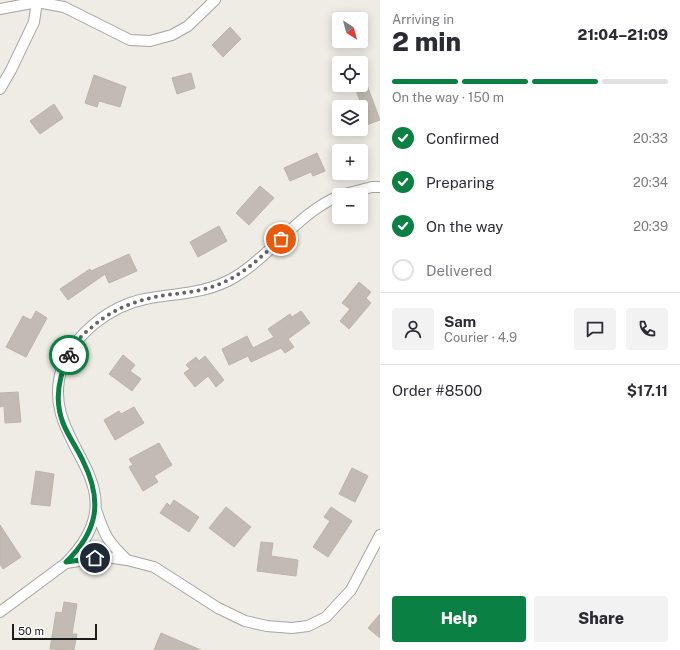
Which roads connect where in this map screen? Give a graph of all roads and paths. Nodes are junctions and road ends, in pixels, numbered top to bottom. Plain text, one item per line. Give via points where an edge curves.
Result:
1 (215, 0) edge
2 (37, 2) junction
3 (0, 9) edge
4 (0, 89) edge
5 (380, 187) edge
6 (368, 188) edge
7 (332, 198) edge
8 (96, 510) junction
9 (380, 535) edge
10 (127, 560) junction
11 (66, 562) junction
12 (0, 612) edge

1 - 2 street via 188,26 172,35 150,41 130,40 64,7
2 - 3 street
2 - 4 street via 34,22
5 - 6 street
7 - 8 street via 303,219 234,278 203,290 143,300 116,310 101,319 72,346 60,379 60,413 91,477
8 - 10 street via 104,534
8 - 11 street via 92,528 84,543
9 - 10 street via 351,590 337,607 318,622 292,628 246,621 218,608 154,567
10 - 11 street via 106,557
11 - 12 street

